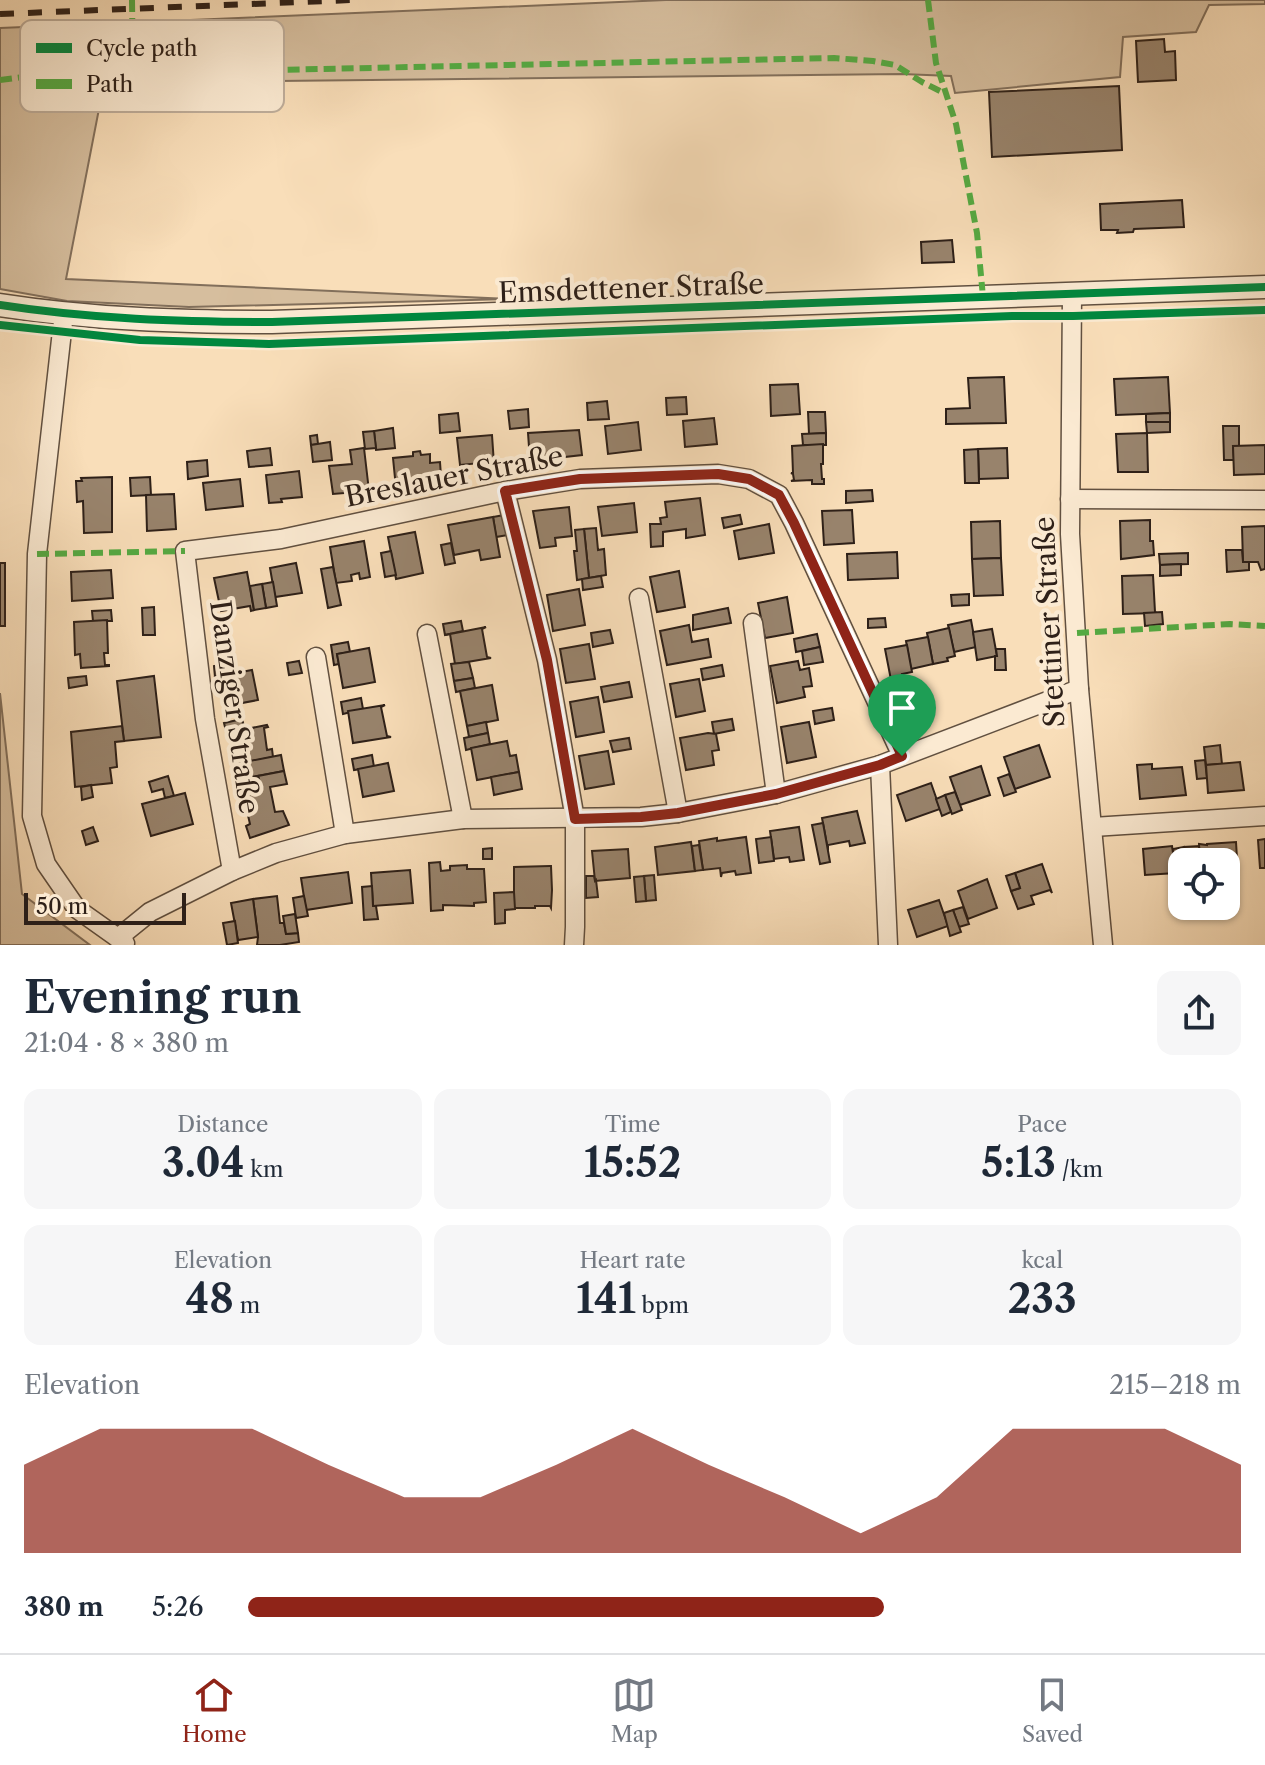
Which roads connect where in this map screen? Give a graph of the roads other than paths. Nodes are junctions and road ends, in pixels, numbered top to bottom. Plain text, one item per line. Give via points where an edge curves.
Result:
1 (1265, 287) edge
2 (1072, 295) junction
3 (0, 305) edge
4 (64, 313) junction
5 (505, 491) junction
6 (1070, 499) junction
7 (1265, 500) edge
8 (185, 551) joint
9 (639, 598) dead end
10 (753, 623) dead end
11 (427, 634) dead end
12 (316, 657) dead end
13 (1079, 689) junction
14 (902, 756) junction
15 (880, 765) junction
16 (776, 794) junction
17 (678, 813) junction
18 (1265, 816) edge
19 (463, 819) junction
20 (575, 819) junction
21 (1093, 827) junction
22 (345, 834) junction
23 (232, 871) junction
24 (122, 942) edge
25 (574, 945) edge
26 (888, 945) edge
27 (1103, 945) edge

1 - 2 street, Emsdettener Straße
2 - 4 street, Emsdettener Straße via 272,322
2 - 6 street, Stettiner Straße
3 - 4 street, Emsdettener Straße
4 - 24 street via 37,554 32,816 46,864 77,909
5 - 8 street, Breslauer Straße via 281,539
5 - 14 street, Breslauer Straße via 580,479 718,474 749,479 779,495
5 - 20 street via 547,660
6 - 7 street
6 - 13 street, Stettiner Straße
8 - 23 street, Danziger Straße via 205,719
9 - 17 street
10 - 16 street
11 - 19 street
12 - 22 street
13 - 14 street
13 - 21 street, Stettiner Straße
14 - 15 street
15 - 16 street
15 - 26 street
16 - 17 street
17 - 20 street
18 - 21 street
19 - 20 street
19 - 22 street
20 - 25 street
21 - 27 street, Stettiner Straße
22 - 23 street
23 - 24 street via 150,912

